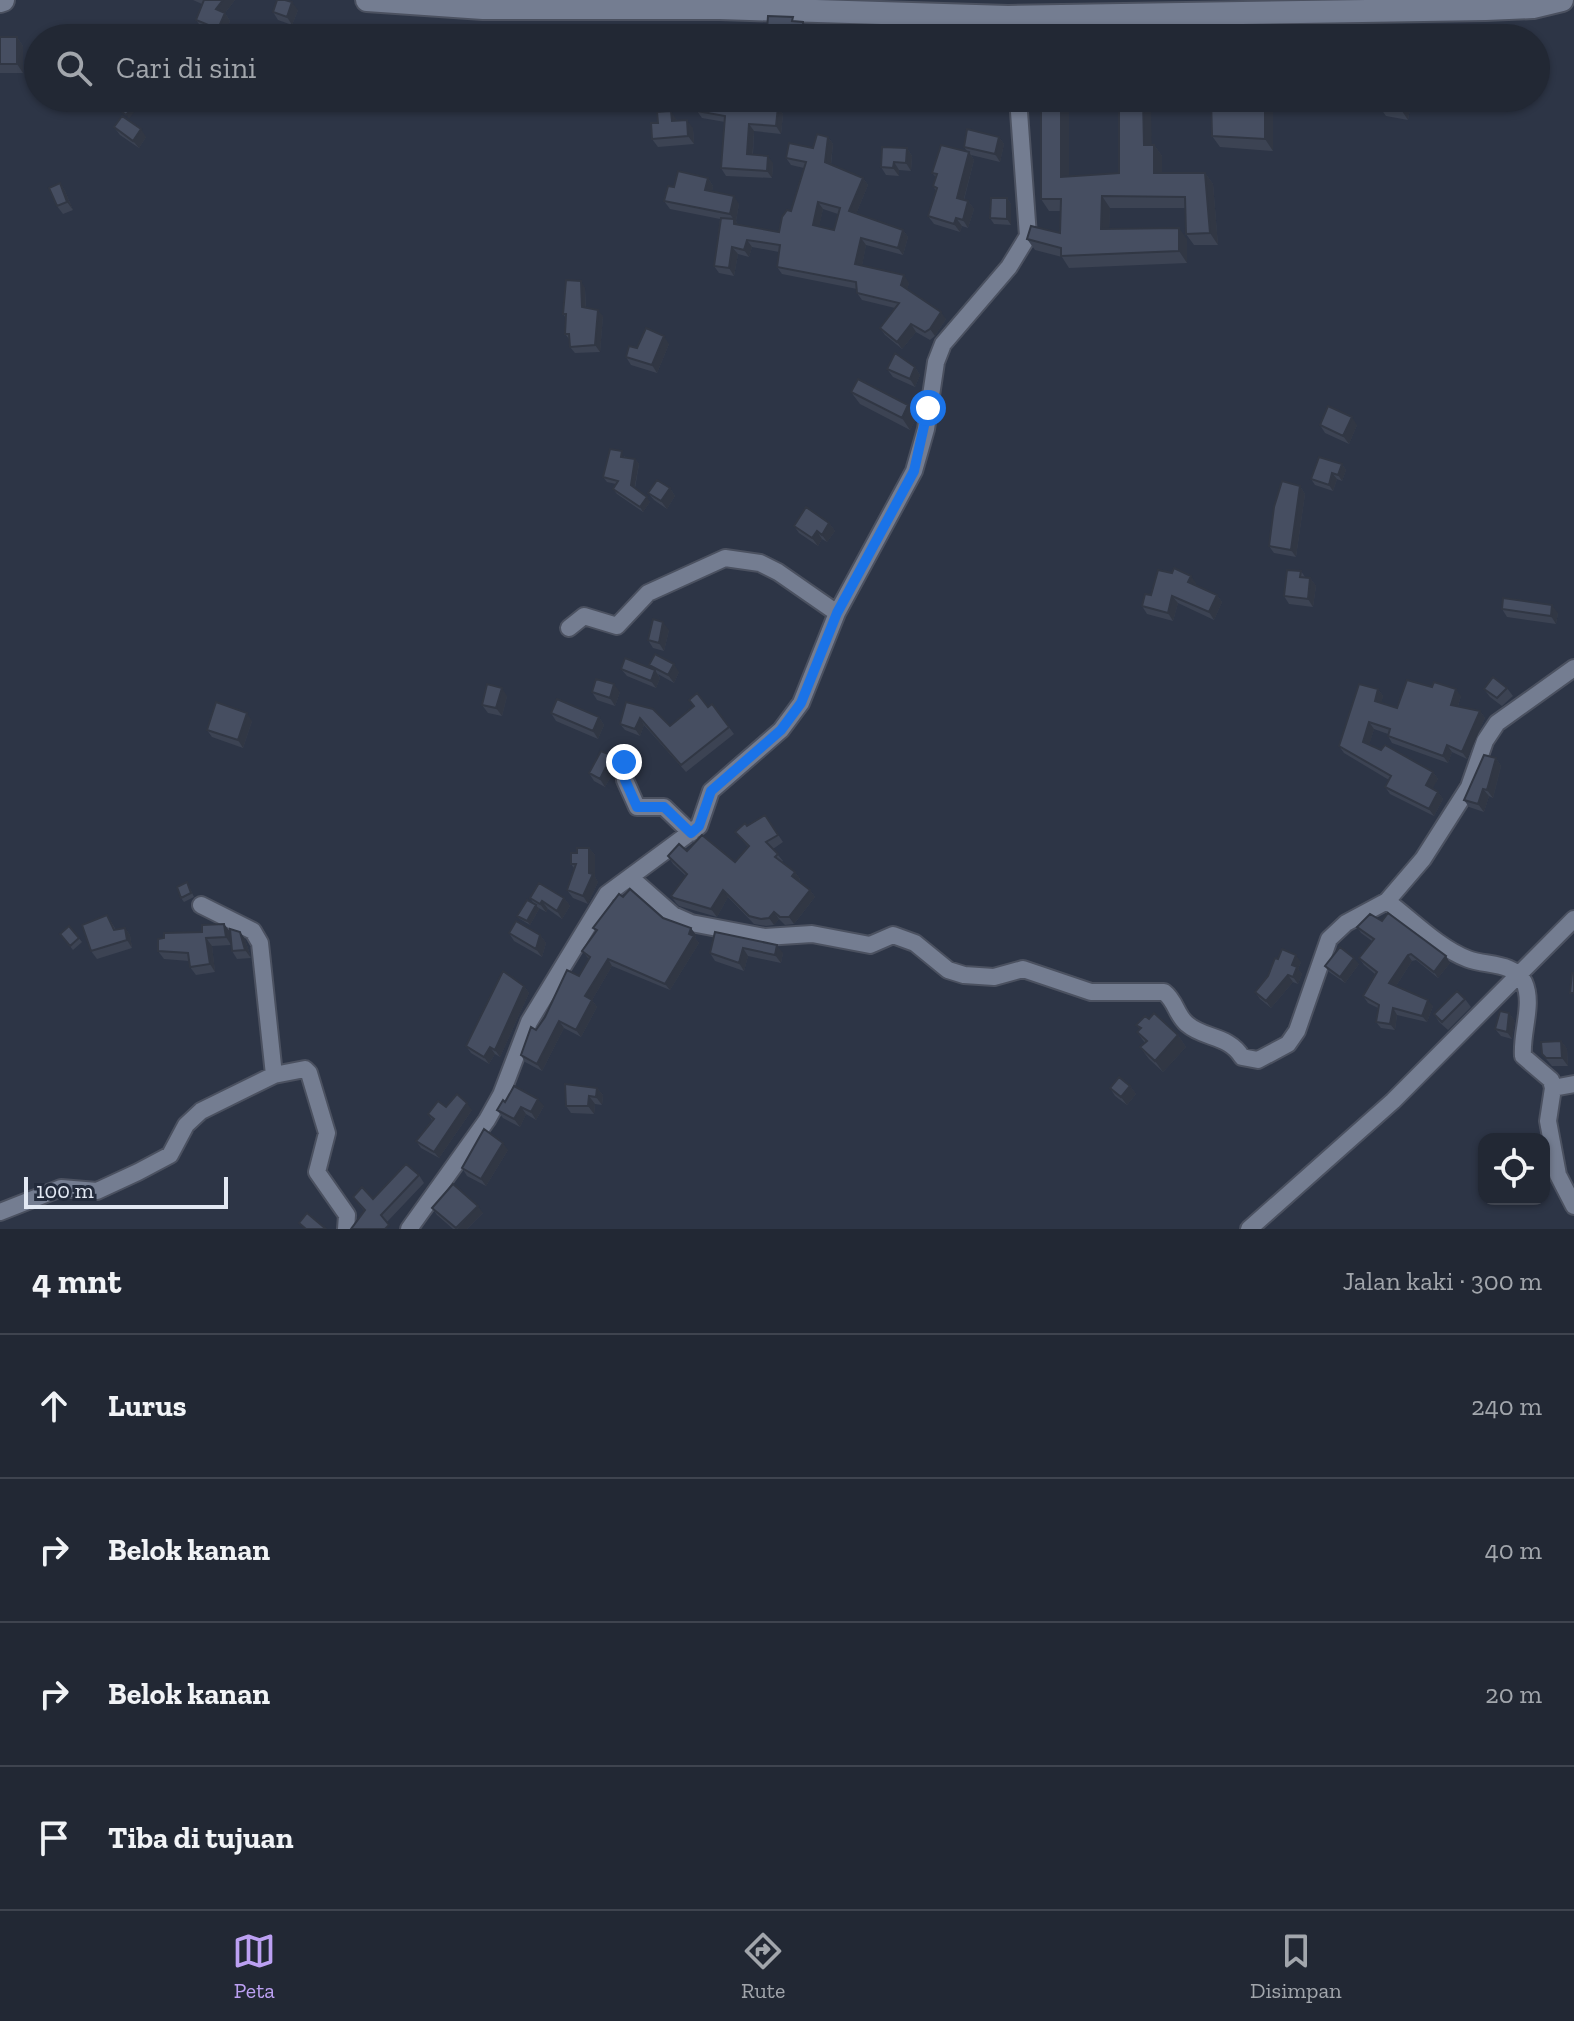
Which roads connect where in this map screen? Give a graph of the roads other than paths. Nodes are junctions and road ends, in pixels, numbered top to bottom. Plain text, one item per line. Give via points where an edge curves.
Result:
1 (367, 0) edge
2 (1562, 0) edge
3 (847, 5) edge
4 (1170, 6) edge
5 (988, 24) edge
6 (1033, 24) edge
7 (1019, 112) edge
8 (837, 613) junction
9 (569, 628) dead end
10 (1574, 668) edge
11 (624, 762) dead end
12 (691, 833) junction
13 (630, 877) junction
14 (1387, 901) junction
15 (201, 905) dead end
16 (1574, 919) edge
17 (1517, 973) junction
18 (274, 1075) junction
19 (1574, 1084) edge
20 (1553, 1088) junction
21 (1574, 1206) edge
22 (0, 1212) edge
23 (346, 1229) edge
24 (409, 1229) edge
25 (1249, 1229) edge

1 - 3 main road via 483,8
2 - 4 main road via 1486,9
3 - 5 main road
4 - 6 main road
7 - 8 street via 1028,236 1009,267 943,344 914,471
8 - 9 street via 760,563 725,558 648,593 617,626 584,616
8 - 12 street via 792,718 711,791 699,826
10 - 14 street via 1497,723 1469,787 1442,831
11 - 12 street via 625,780 637,807 664,807
12 - 13 street
13 - 14 street via 673,915 691,923 765,937 812,934 870,945 893,935 964,975 994,977 1023,969 1091,992 1164,992 1187,1024 1236,1047 1250,1060 1288,1044 1304,1015 1329,939 1346,923
13 - 24 street via 607,894 549,986 501,1095
14 - 17 street via 1462,957
15 - 18 street via 253,931 260,943
16 - 17 street
17 - 20 street via 1528,998 1523,1056 1551,1080
17 - 25 street via 1393,1101
18 - 22 street via 201,1111 186,1125 170,1155 138,1172 97,1191 57,1189
18 - 23 street via 305,1069 309,1073 327,1133 317,1172 347,1215
19 - 20 street
20 - 21 street via 1548,1121 1558,1175

